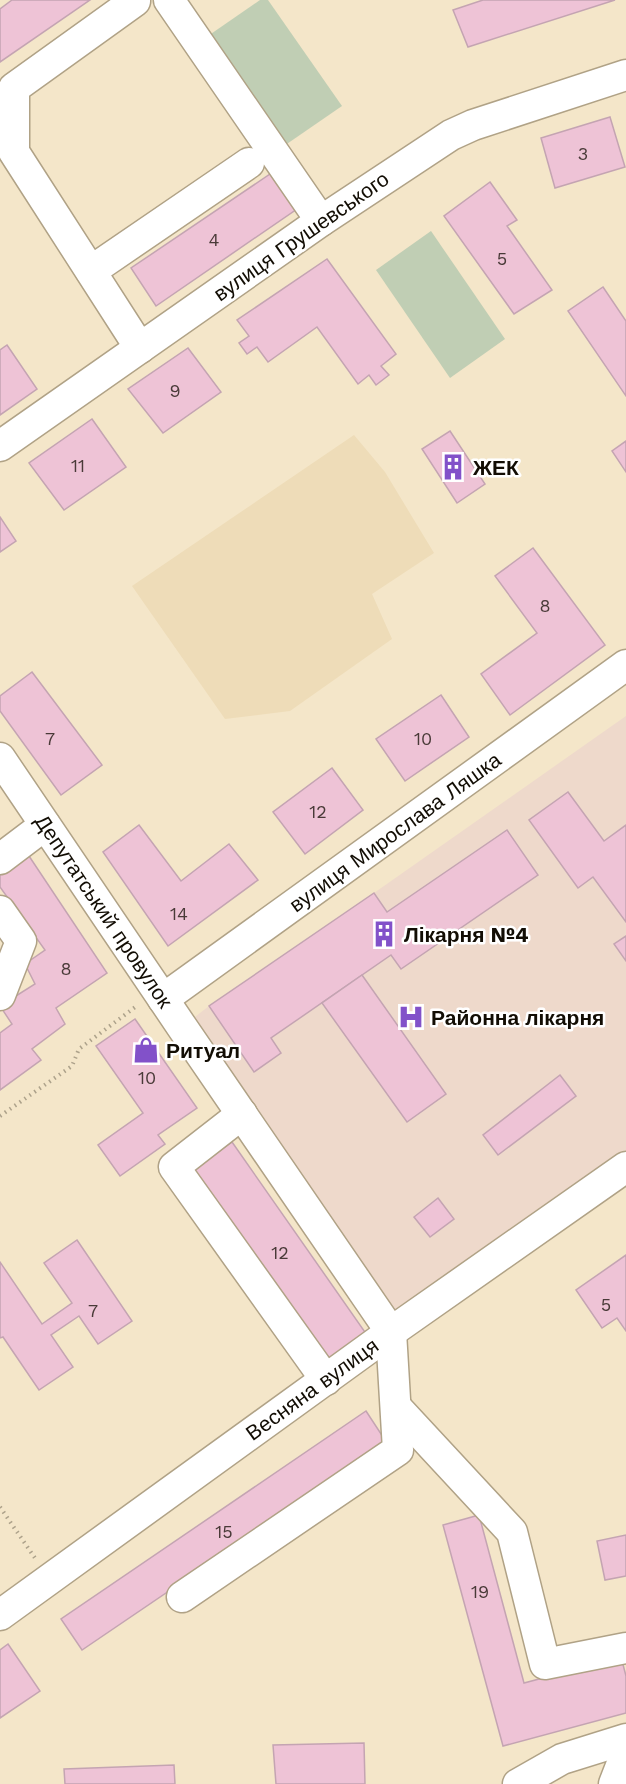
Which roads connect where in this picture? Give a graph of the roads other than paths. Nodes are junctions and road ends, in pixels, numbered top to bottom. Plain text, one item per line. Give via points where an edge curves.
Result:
1 (168, 0) edge
2 (135, 1) edge
3 (626, 75) edge
4 (7, 151) edge
5 (249, 163) dead end
6 (321, 221) junction
7 (91, 271) junction
8 (140, 348) junction
9 (0, 446) edge
10 (626, 665) edge
11 (0, 758) edge
12 (45, 825) junction
13 (0, 859) edge
14 (0, 911) edge
15 (0, 995) edge
16 (160, 995) junction
17 (242, 1114) junction
18 (626, 1167) edge
19 (392, 1332) junction
20 (326, 1380) junction
21 (396, 1407) junction
22 (182, 1597) dead end
23 (0, 1615) edge
24 (626, 1648) edge
25 (626, 1739) edge
26 (626, 1753) edge
27 (518, 1784) edge
28 (614, 1784) edge

1 - 6 street
2 - 4 street via 14,88
3 - 6 street, вулиця Грушевського via 451,135
4 - 7 street
5 - 7 street
6 - 8 street, вулиця Грушевського
7 - 8 street
8 - 9 street, вулиця Грушевського
10 - 16 street, вулиця Мирослава Ляшка
11 - 12 street, Депутатський провулок
12 - 13 street
12 - 16 street, Депутатський провулок
14 - 15 street via 21,941
16 - 17 street, Депутатський провулок
17 - 19 street, Депутатський провулок
17 - 20 street via 174,1167
18 - 19 street, Весняна вулиця
19 - 20 street, Весняна вулиця
19 - 21 street
20 - 23 street, Весняна вулиця
21 - 22 street via 398,1450
21 - 24 street via 512,1532 545,1664
25 - 27 street via 562,1759
26 - 28 street

